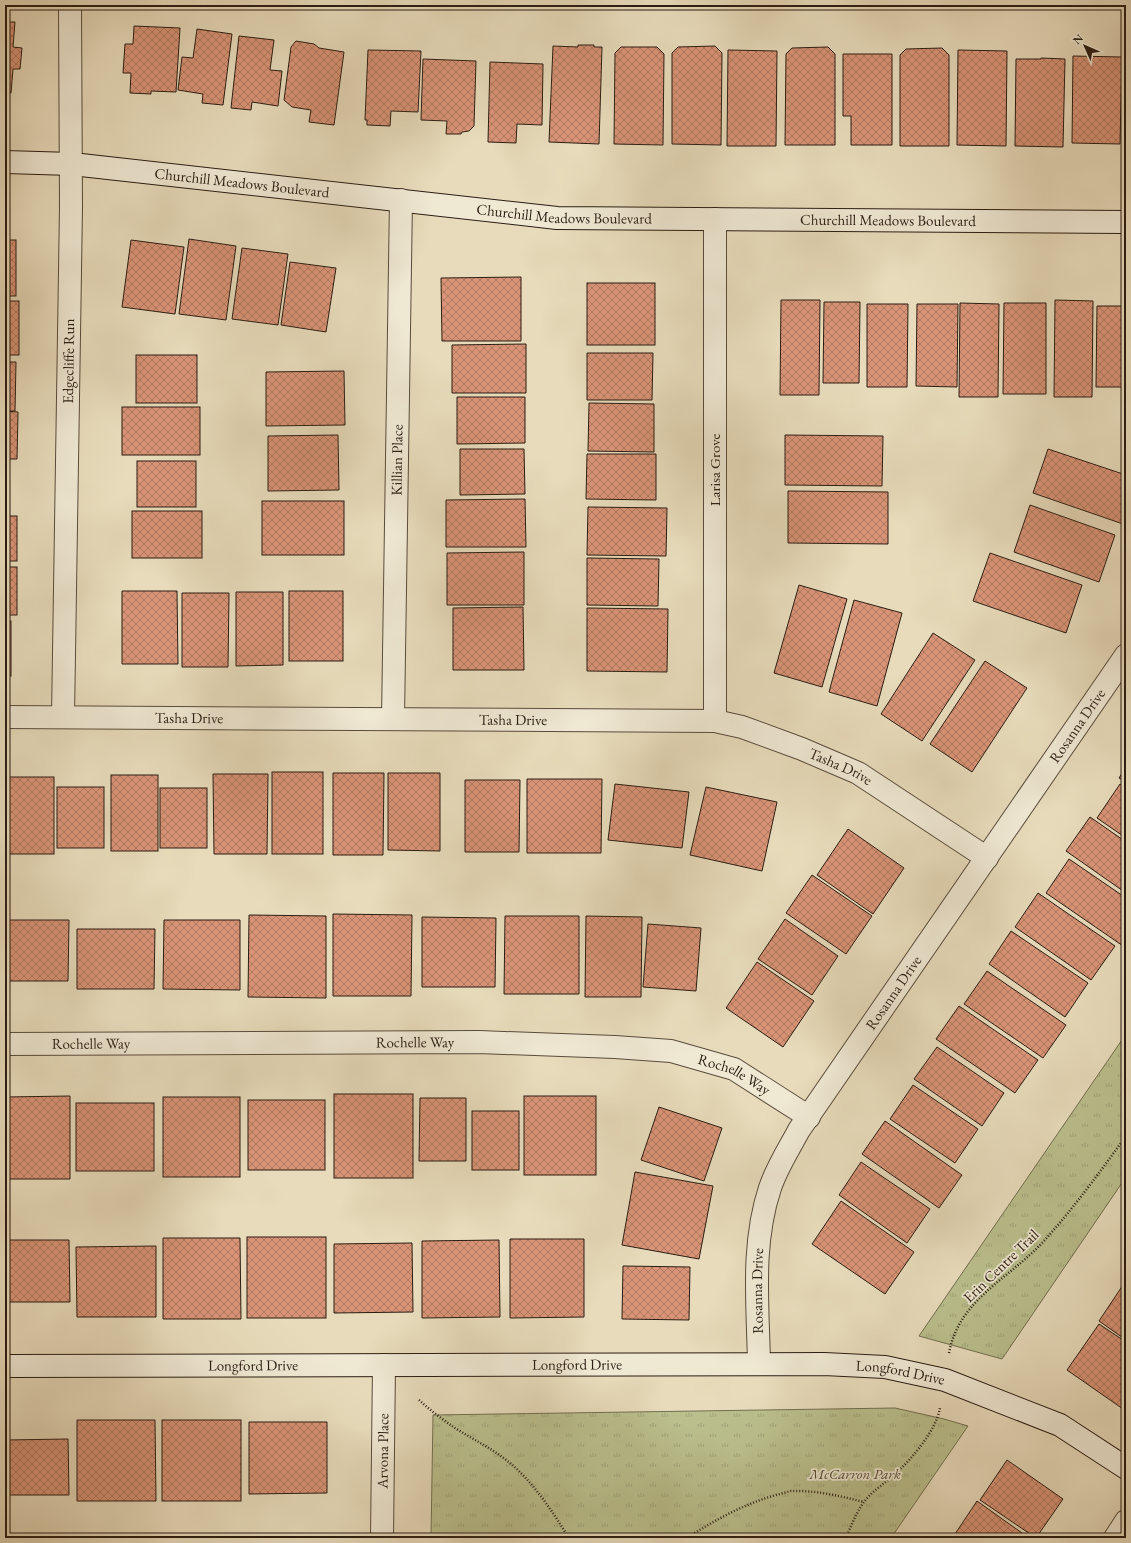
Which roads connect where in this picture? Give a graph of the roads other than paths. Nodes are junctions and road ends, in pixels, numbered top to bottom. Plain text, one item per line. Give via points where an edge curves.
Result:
1 (70, 5) edge
2 (5, 162) edge
3 (72, 164) junction
4 (401, 200) junction
5 (715, 219) junction
6 (1126, 222) edge
7 (1126, 655) edge
8 (5, 717) edge
9 (64, 717) junction
10 (393, 719) junction
11 (715, 721) junction
12 (987, 858) junction
13 (5, 1044) edge
14 (809, 1117) junction
15 (759, 1364) junction
16 (384, 1365) junction
17 (5, 1366) edge
18 (1126, 1468) edge
19 (1126, 1521) edge
20 (382, 1538) edge
21 (1114, 1538) edge

1 - 3 street, Edgecliffe Run
2 - 3 street, Churchill Meadows Boulevard
3 - 4 street, Churchill Meadows Boulevard
3 - 9 street, Edgecliffe Run
4 - 5 street, Churchill Meadows Boulevard via 558,218
4 - 10 street, Killian Place
5 - 6 street, Churchill Meadows Boulevard
5 - 11 street, Larisa Grove
7 - 12 street, Rosanna Drive
8 - 9 street, Tasha Drive
9 - 10 street, Tasha Drive
10 - 11 street, Tasha Drive
11 - 12 street, Tasha Drive via 742,727 796,746 858,773
12 - 14 street, Rosanna Drive
13 - 14 street, Rochelle Way via 479,1042 615,1047 671,1052 734,1069
14 - 15 street, Rosanna Drive via 783,1158 770,1187 762,1218 757,1264
15 - 16 street, Longford Drive
15 - 18 street, Longford Drive via 824,1364 886,1368 945,1380 1060,1425
16 - 17 street, Longford Drive
16 - 20 street, Arvona Place
19 - 21 street

